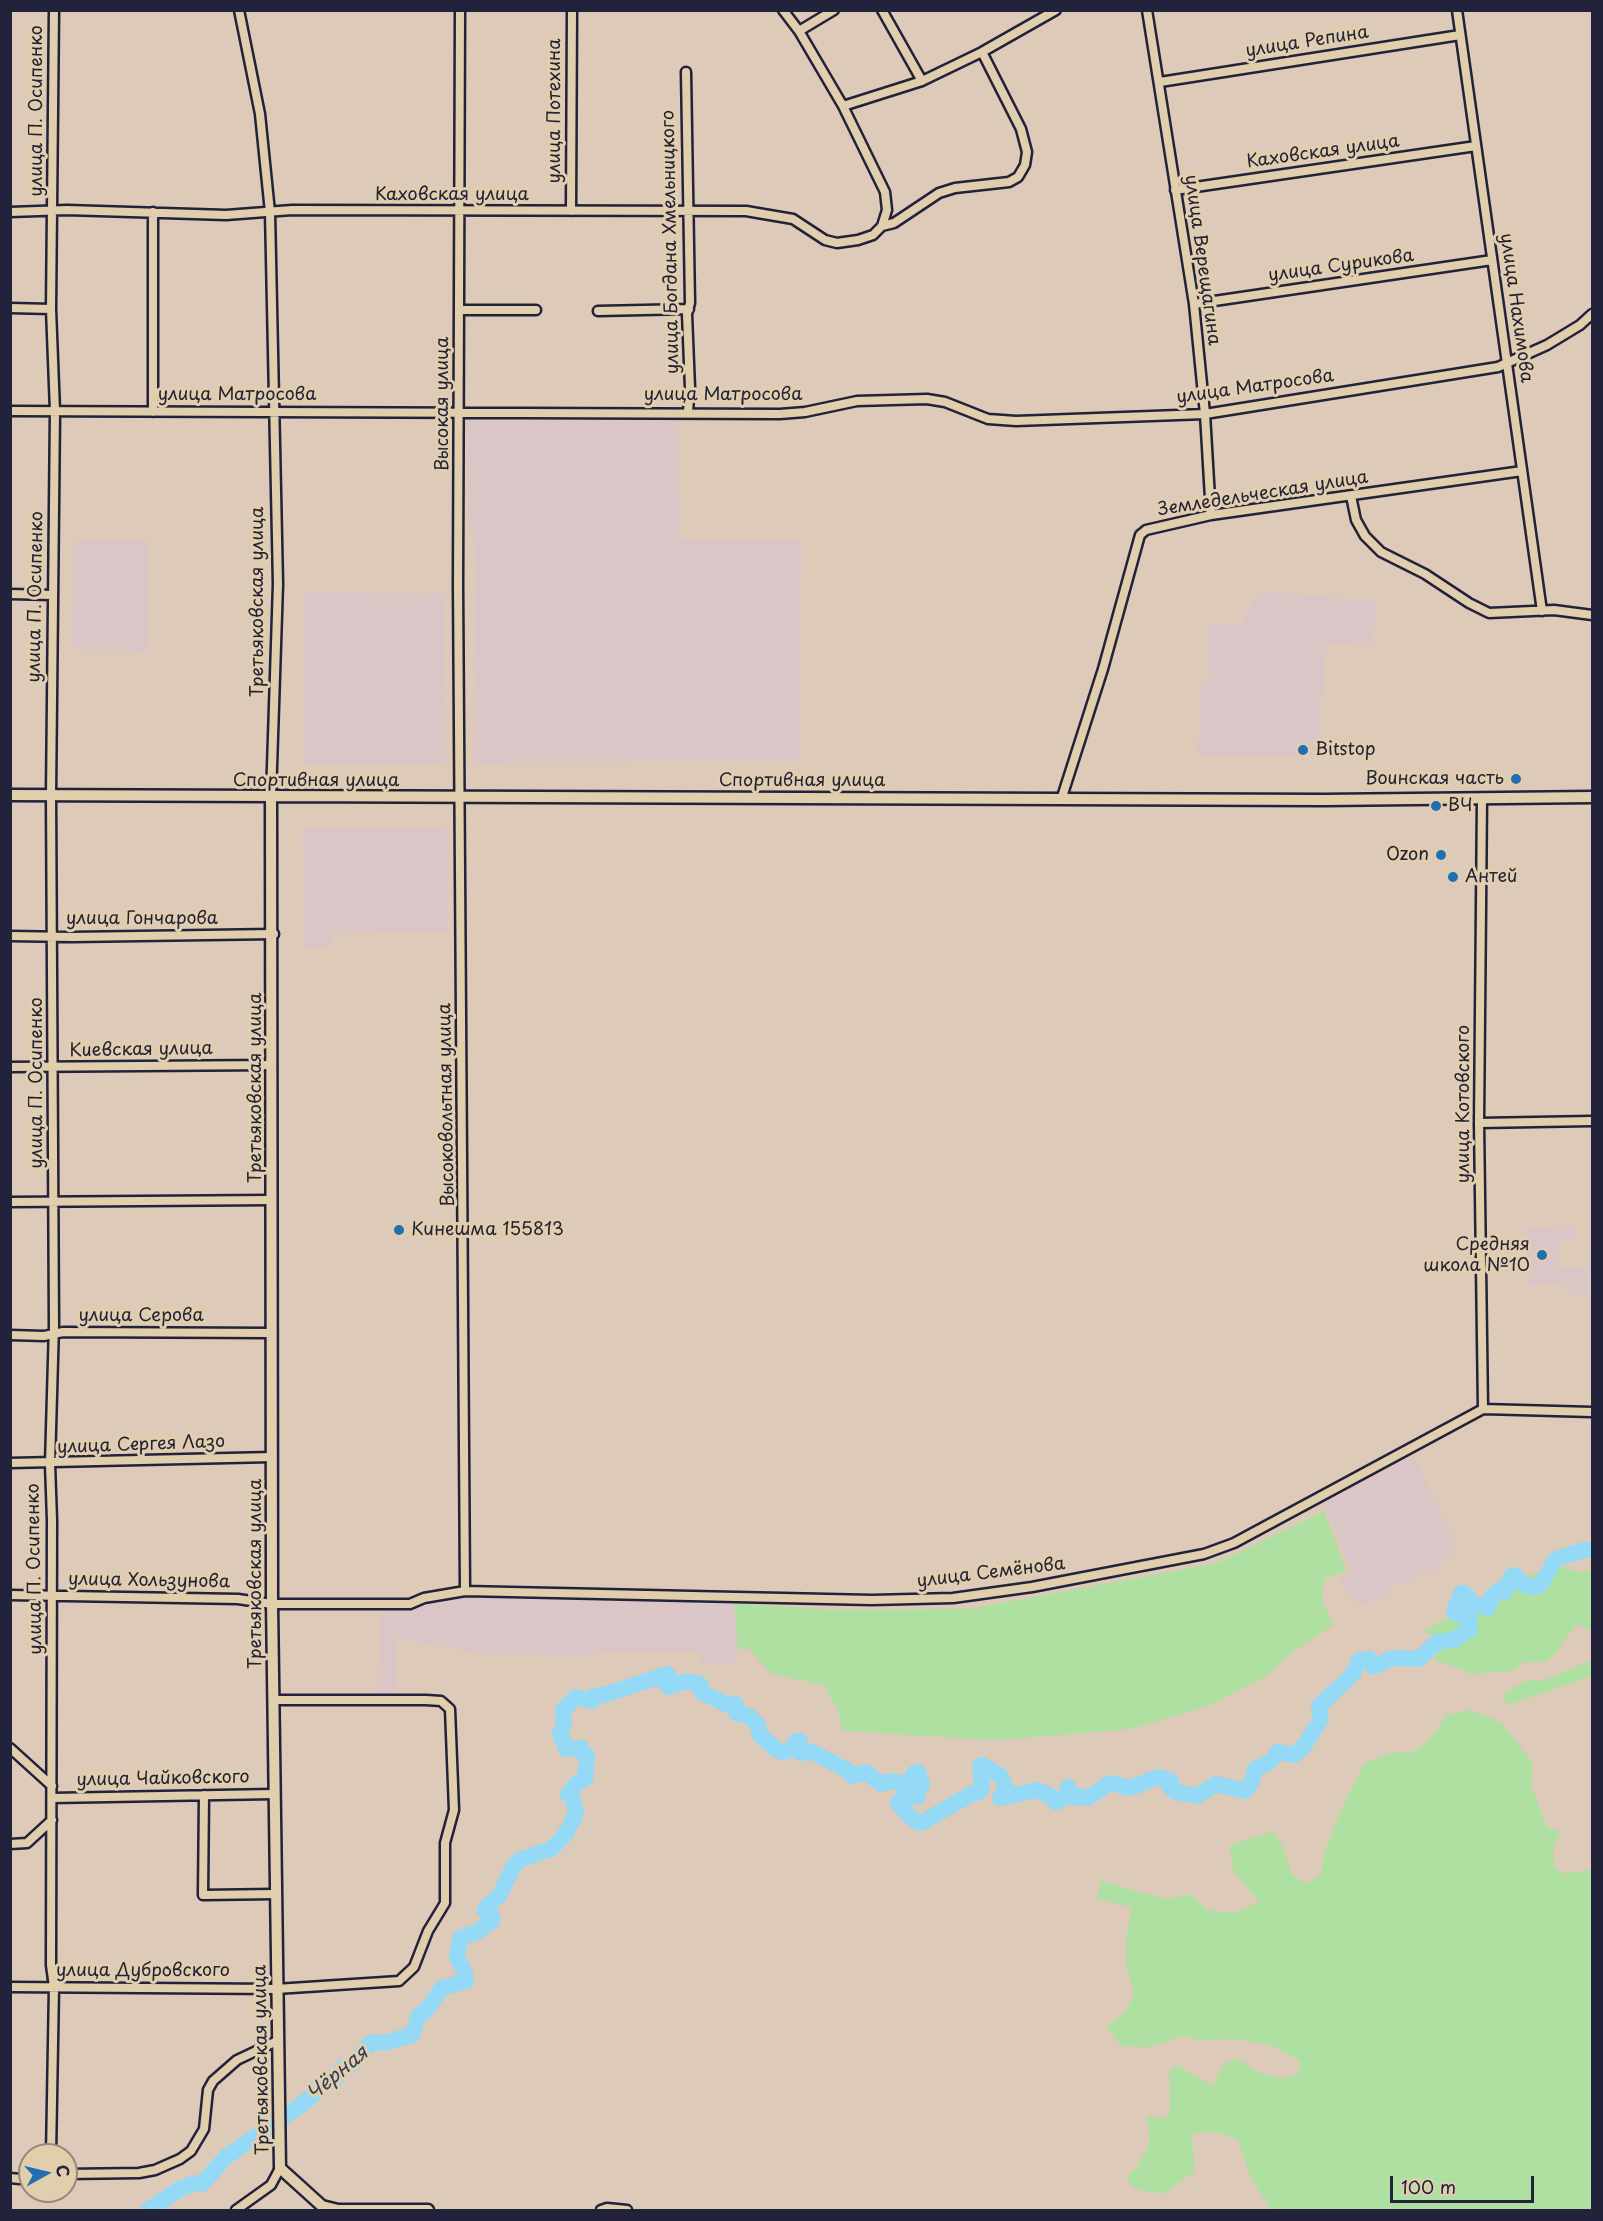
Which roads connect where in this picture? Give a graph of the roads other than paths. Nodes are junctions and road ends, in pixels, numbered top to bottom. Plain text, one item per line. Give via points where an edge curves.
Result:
1 (54, 10) edge
2 (239, 10) edge
3 (460, 10) edge
4 (572, 10) edge
5 (783, 10) edge
6 (834, 10) edge
7 (882, 10) edge
8 (1056, 10) edge
9 (1147, 10) edge
10 (1457, 10) edge
11 (799, 31) junction
12 (1460, 35) junction
13 (982, 52) junction
14 (686, 72) dead end
15 (922, 81) junction
16 (1160, 82) junction
17 (843, 106) junction
18 (1476, 146) junction
19 (1175, 190) junction
20 (461, 210) junction
21 (53, 211) junction
22 (571, 211) junction
23 (10, 212) edge
24 (153, 212) junction
25 (270, 212) junction
26 (687, 212) junction
27 (882, 226) junction
28 (1492, 260) junction
29 (1194, 304) junction
30 (10, 308) edge
31 (51, 309) junction
32 (688, 309) junction
33 (460, 310) junction
34 (536, 310) dead end
35 (598, 311) dead end
36 (1593, 314) edge
37 (1507, 364) junction
38 (10, 411) edge
39 (55, 411) junction
40 (153, 411) junction
41 (688, 411) junction
42 (273, 412) junction
43 (460, 412) junction
44 (1206, 414) junction
45 (1522, 471) junction
46 (1351, 496) junction
47 (1211, 515) junction
48 (10, 594) edge
49 (52, 595) junction
50 (1542, 611) junction
51 (1593, 615) edge
52 (10, 795) edge
53 (51, 795) junction
54 (271, 797) junction
55 (460, 797) junction
56 (1062, 797) junction
57 (1593, 797) edge
58 (1482, 798) junction
59 (274, 934) junction
60 (54, 935) junction
61 (10, 936) edge
62 (272, 1065) junction
63 (10, 1067) edge
64 (52, 1068) junction
65 (1593, 1121) edge
66 (1479, 1123) junction
67 (272, 1200) junction
68 (10, 1202) edge
69 (53, 1204) junction
70 (271, 1333) junction
71 (53, 1334) junction
72 (10, 1335) edge
73 (1483, 1409) junction
74 (1593, 1412) edge
75 (272, 1457) junction
76 (10, 1463) edge
77 (50, 1464) junction
78 (465, 1591) junction
79 (10, 1595) edge
80 (52, 1595) junction
81 (272, 1604) junction
82 (273, 1700) junction
83 (10, 1748) edge
84 (52, 1786) junction
85 (274, 1794) junction
86 (204, 1795) junction
87 (52, 1798) junction
88 (52, 1820) junction
89 (10, 1844) edge
90 (275, 1894) junction
91 (10, 1987) edge
92 (54, 1987) junction
93 (276, 1989) junction
94 (277, 2041) junction
95 (51, 2143) edge
96 (280, 2163) junction
97 (78, 2174) edge
98 (236, 2211) edge
99 (428, 2211) edge
100 (602, 2211) edge
101 (627, 2211) edge

1 - 21 street, улица П. Осипенко
2 - 25 street, Третьяковская улица via 260,114
3 - 20 street, Высокая улица
4 - 22 street, улица Потехина
5 - 11 street
6 - 11 street
7 - 15 street
8 - 13 street
9 - 16 street, улица Верещагина
10 - 12 street, улица Нахимова
11 - 17 street
12 - 16 street, улица Репина
12 - 18 street, улица Нахимова
13 - 15 street
13 - 27 street, Каховская улица via 1021,129 1027,152 1018,177 1009,182 939,193 894,223
14 - 26 street, улица Богдана Хмельницкого
15 - 17 street
16 - 19 street, улица Верещагина
17 - 27 street via 885,192 887,210
18 - 19 street, Каховская улица
18 - 28 street, улица Нахимова
19 - 29 street, улица Верещагина
20 - 22 street, Каховская улица
20 - 25 street, Каховская улица
20 - 33 street, Высокая улица
21 - 23 street, Каховская улица
21 - 24 street, Каховская улица
21 - 31 street, улица П. Осипенко
22 - 26 street, Каховская улица
24 - 25 street, Каховская улица
24 - 40 street
25 - 42 street, Третьяковская улица
26 - 27 street, Каховская улица via 778,215 837,243 873,235
26 - 32 street, улица Богдана Хмельницкого
28 - 29 street, улица Сурикова
28 - 37 street, улица Нахимова
29 - 44 street, улица Верещагина
30 - 31 street
31 - 39 street, улица П. Осипенко
32 - 35 street
32 - 41 street, улица Богдана Хмельницкого
33 - 34 street
33 - 43 street, Высокая улица
36 - 37 street, улица Матросова via 1547,345
37 - 44 street, улица Матросова
37 - 45 street, улица Нахимова
38 - 39 street, улица Матросова
39 - 40 street, улица Матросова
39 - 49 street, улица П. Осипенко
40 - 42 street, улица Матросова
41 - 43 street, улица Матросова
41 - 44 street, улица Матросова via 805,412 857,402 927,399 988,419 1016,421
42 - 43 street, улица Матросова
42 - 54 street, Третьяковская улица via 278,584
43 - 55 street, Высокая улица
44 - 47 street, улица Верещагина
45 - 46 street, Земледельческая улица
45 - 50 street, улица Нахимова
46 - 47 street, Земледельческая улица
46 - 50 street via 1360,528 1382,552 1489,613
47 - 56 street, Земледельческая улица via 1146,530 1140,535
48 - 49 street
49 - 53 street, улица П. Осипенко
50 - 51 street
52 - 53 street, Спортивная улица
53 - 54 street, Спортивная улица
53 - 60 street, улица П. Осипенко
54 - 55 street, Спортивная улица
54 - 59 street, Третьяковская улица
55 - 56 street, Спортивная улица
55 - 78 street, Высоковольтная улица
56 - 58 street, Спортивная улица
57 - 58 street, Спортивная улица
58 - 66 street, улица Котовского
59 - 60 street, улица Гончарова via 72,938
59 - 62 street, Третьяковская улица
60 - 61 street, улица Гончарова
60 - 64 street, улица П. Осипенко
62 - 64 street, Киевская улица
62 - 67 street, Третьяковская улица
63 - 64 street, Киевская улица
64 - 69 street, улица П. Осипенко
65 - 66 street
66 - 73 street, улица Котовского
67 - 69 street
67 - 70 street, Третьяковская улица
68 - 69 street
69 - 71 street, улица П. Осипенко
70 - 71 street, улица Серова
70 - 75 street, Третьяковская улица
71 - 72 street, улица Серова
71 - 77 street, улица П. Осипенко
73 - 74 street
73 - 78 street, улица Семёнова via 1234,1543 1204,1554 1032,1587 905,1600
75 - 77 street, улица Сергея Лазо
75 - 81 street, Третьяковская улица
76 - 77 street, улица Сергея Лазо
77 - 80 street, улица П. Осипенко
78 - 81 street, улица Хользунова via 410,1604
79 - 80 street, улица Хользунова
80 - 81 street, улица Хользунова via 238,1599
80 - 84 street, улица П. Осипенко
81 - 82 street, Третьяковская улица
82 - 85 street, Третьяковская улица
82 - 93 street via 441,1701 450,1709 454,1810 445,1843 445,1903 428,1931 414,1967 399,1981
83 - 84 street, улица Чайковского
84 - 87 street, улица П. Осипенко
85 - 86 street, улица Чайковского
85 - 90 street, Третьяковская улица
86 - 87 street, улица Чайковского
86 - 90 street via 203,1895
87 - 88 street, улица П. Осипенко
88 - 89 street via 27,1843
88 - 92 street, улица П. Осипенко
90 - 93 street, Третьяковская улица
91 - 92 street, улица Дубровского
92 - 93 street, улица Дубровского
92 - 95 street, улица П. Осипенко
93 - 94 street, Третьяковская улица
94 - 96 street, Третьяковская улица
94 - 97 street via 237,2060 213,2081 208,2090 204,2129 191,2151 180,2159 139,2173
96 - 98 street via 271,2185
96 - 99 street via 322,2206 338,2210
100 - 101 street

